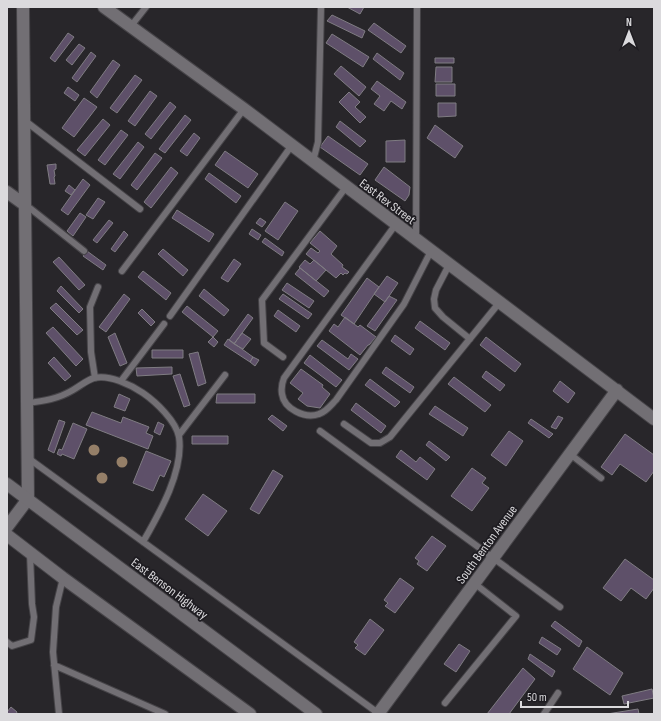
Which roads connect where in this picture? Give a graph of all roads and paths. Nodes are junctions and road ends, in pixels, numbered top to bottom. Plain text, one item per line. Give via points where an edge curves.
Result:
1 (23, 7) edge
2 (104, 7) edge
3 (146, 7) edge
4 (321, 7) edge
5 (417, 7) edge
6 (131, 26) junction
7 (244, 109) junction
8 (24, 120) junction
9 (292, 145) junction
10 (313, 162) junction
11 (346, 187) junction
12 (7, 192) edge
13 (25, 205) junction
14 (140, 209) dead end
15 (396, 224) junction
16 (416, 240) junction
17 (431, 251) junction
18 (84, 252) dead end
19 (449, 265) junction
20 (122, 271) dead end
21 (98, 287) dead end
22 (500, 303) junction
23 (170, 316) dead end
24 (164, 324) dead end
25 (470, 339) junction
26 (283, 357) dead end
27 (225, 375) dead end
28 (95, 378) junction
29 (121, 381) junction
30 (616, 390) junction
31 (27, 403) junction
32 (654, 419) edge
33 (344, 424) dead end
34 (320, 431) dead end
35 (179, 436) junction
36 (570, 454) junction
37 (28, 458) junction
38 (601, 478) dead end
39 (7, 484) edge
40 (28, 499) junction
41 (7, 527) edge
42 (7, 535) edge
43 (143, 542) junction
44 (30, 552) junction
45 (493, 558) junction
46 (63, 578) junction
47 (474, 583) junction
48 (560, 607) dead end
49 (7, 642) edge
50 (54, 665) junction
51 (558, 693) dead end
52 (445, 703) dead end
53 (59, 714) edge
54 (165, 714) edge
55 (250, 714) edge
56 (316, 714) edge
57 (378, 714) edge
58 (544, 714) edge

1 - 8 street
2 - 6 street, East Rex Street
3 - 6 lane
4 - 10 lane via 318,142
5 - 16 lane
6 - 7 street, East Rex Street
7 - 9 street, East Rex Street
7 - 20 lane
8 - 13 street
8 - 14 lane
9 - 10 street, East Rex Street
9 - 23 lane
10 - 11 street, East Rex Street
11 - 15 street, East Rex Street
11 - 26 lane via 262,300 264,343
12 - 13 street
13 - 18 lane
13 - 31 street
15 - 16 street, East Rex Street
15 - 17 lane via 284,378 281,386 286,404 308,416 320,414 336,400 404,304
16 - 17 street, East Rex Street
17 - 19 street, East Rex Street
19 - 22 street, East Rex Street
19 - 25 lane via 436,290 435,308
21 - 28 lane via 90,307 91,352
22 - 25 lane
22 - 30 street, East Rex Street
24 - 29 lane
25 - 33 lane via 390,437 380,443 371,443
27 - 35 lane
28 - 29 lane
28 - 31 lane via 60,398
29 - 35 lane via 152,399 168,415
30 - 32 street, East Rex Street
30 - 36 street, South Benton Avenue
31 - 37 street
34 - 45 lane
35 - 43 lane via 176,470 157,517
36 - 38 lane
36 - 45 street, South Benton Avenue
37 - 40 street
37 - 43 lane
39 - 40 street, East Benson Highway
40 - 41 street
40 - 56 street, East Benson Highway
42 - 44 street
43 - 57 lane
44 - 46 street
44 - 49 lane via 34,617 31,640 12,646
45 - 47 street, South Benton Avenue
45 - 48 lane
46 - 50 lane via 56,607
46 - 55 street
47 - 52 lane via 516,616
47 - 57 street, South Benton Avenue
50 - 53 lane
50 - 54 lane
51 - 58 lane

